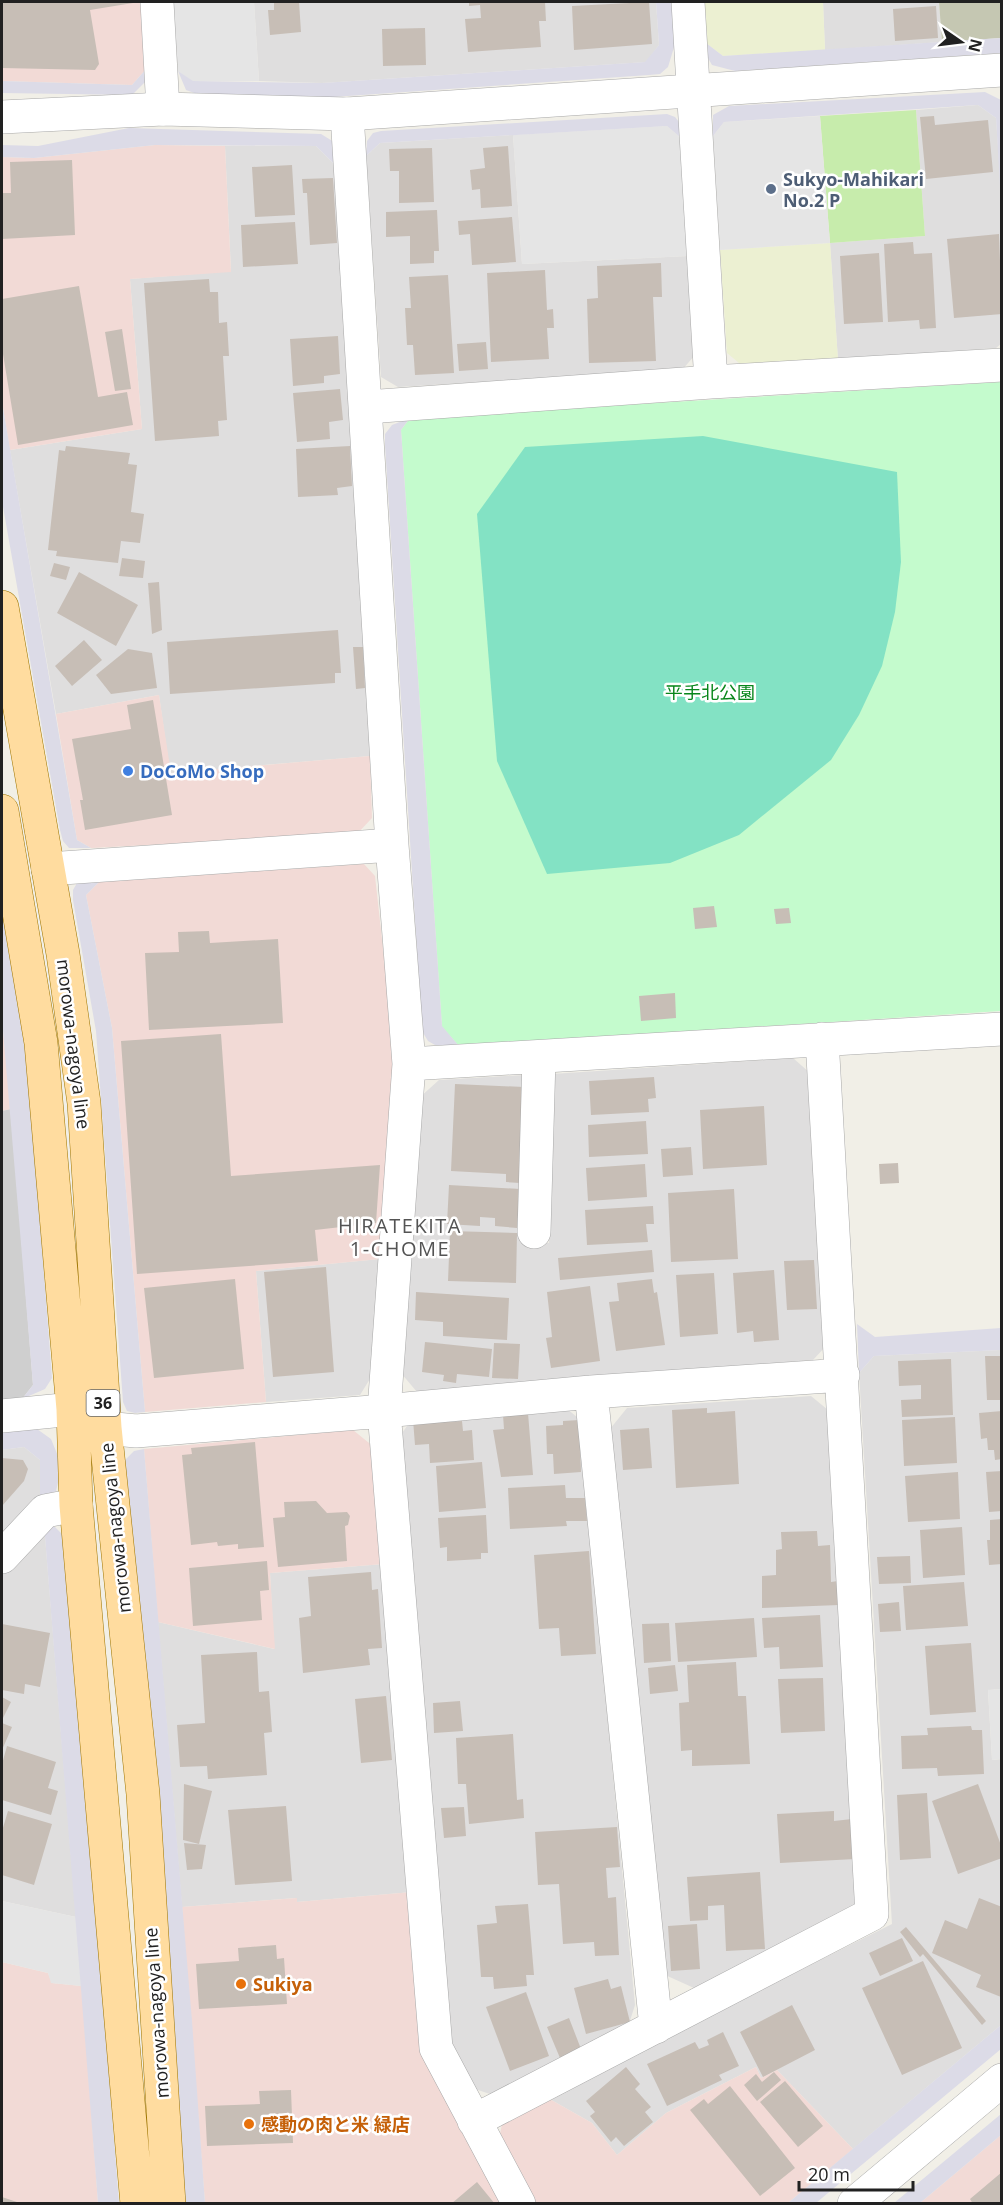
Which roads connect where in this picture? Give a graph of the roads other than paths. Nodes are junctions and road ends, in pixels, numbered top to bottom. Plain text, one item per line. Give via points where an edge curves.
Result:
1 (157, 2) edge
2 (688, 2) edge
3 (1002, 70) edge
4 (694, 91) junction
5 (163, 109) junction
6 (347, 114) junction
7 (2, 117) edge
8 (1002, 365) edge
9 (711, 382) junction
10 (367, 407) junction
11 (2, 607) edge
12 (2, 811) edge
13 (392, 845) junction
14 (48, 869) junction
15 (1002, 1029) edge
16 (822, 1039) junction
17 (539, 1058) junction
18 (409, 1064) junction
19 (534, 1232) dead end
20 (843, 1375) junction
21 (591, 1392) junction
22 (73, 1409) junction
23 (384, 1411) junction
24 (2, 1416) edge
25 (105, 1428) junction
26 (76, 1505) junction
27 (2, 1557) edge
28 (656, 2027) junction
29 (1002, 2080) edge
30 (474, 2121) junction
31 (137, 2204) edge
32 (169, 2204) edge
33 (519, 2204) edge
34 (854, 2204) edge

1 - 5 street
2 - 4 street
3 - 4 street
4 - 6 street
4 - 9 street
5 - 6 street
5 - 7 street
6 - 10 street
8 - 9 street
9 - 10 street
10 - 13 street
11 - 14 main road, morowa-nagoya line / 36
12 - 22 main road, morowa-nagoya line / 36 via 41,1043
13 - 14 street
13 - 18 street
14 - 25 main road, morowa-nagoya line / 36 via 84,1103
15 - 16 street
16 - 17 street
16 - 20 street
17 - 18 street
17 - 19 street
18 - 23 street
20 - 21 street
20 - 28 street via 872,1914
21 - 23 street
21 - 28 street
22 - 24 street
22 - 25 street
22 - 26 main road, morowa-nagoya line / 36
23 - 25 street via 136,1431
23 - 30 street via 436,2048
25 - 32 main road, morowa-nagoya line / 36 via 143,1794
26 - 27 street via 45,1511
26 - 31 main road, morowa-nagoya line / 36
28 - 30 street
29 - 34 street
30 - 33 street

